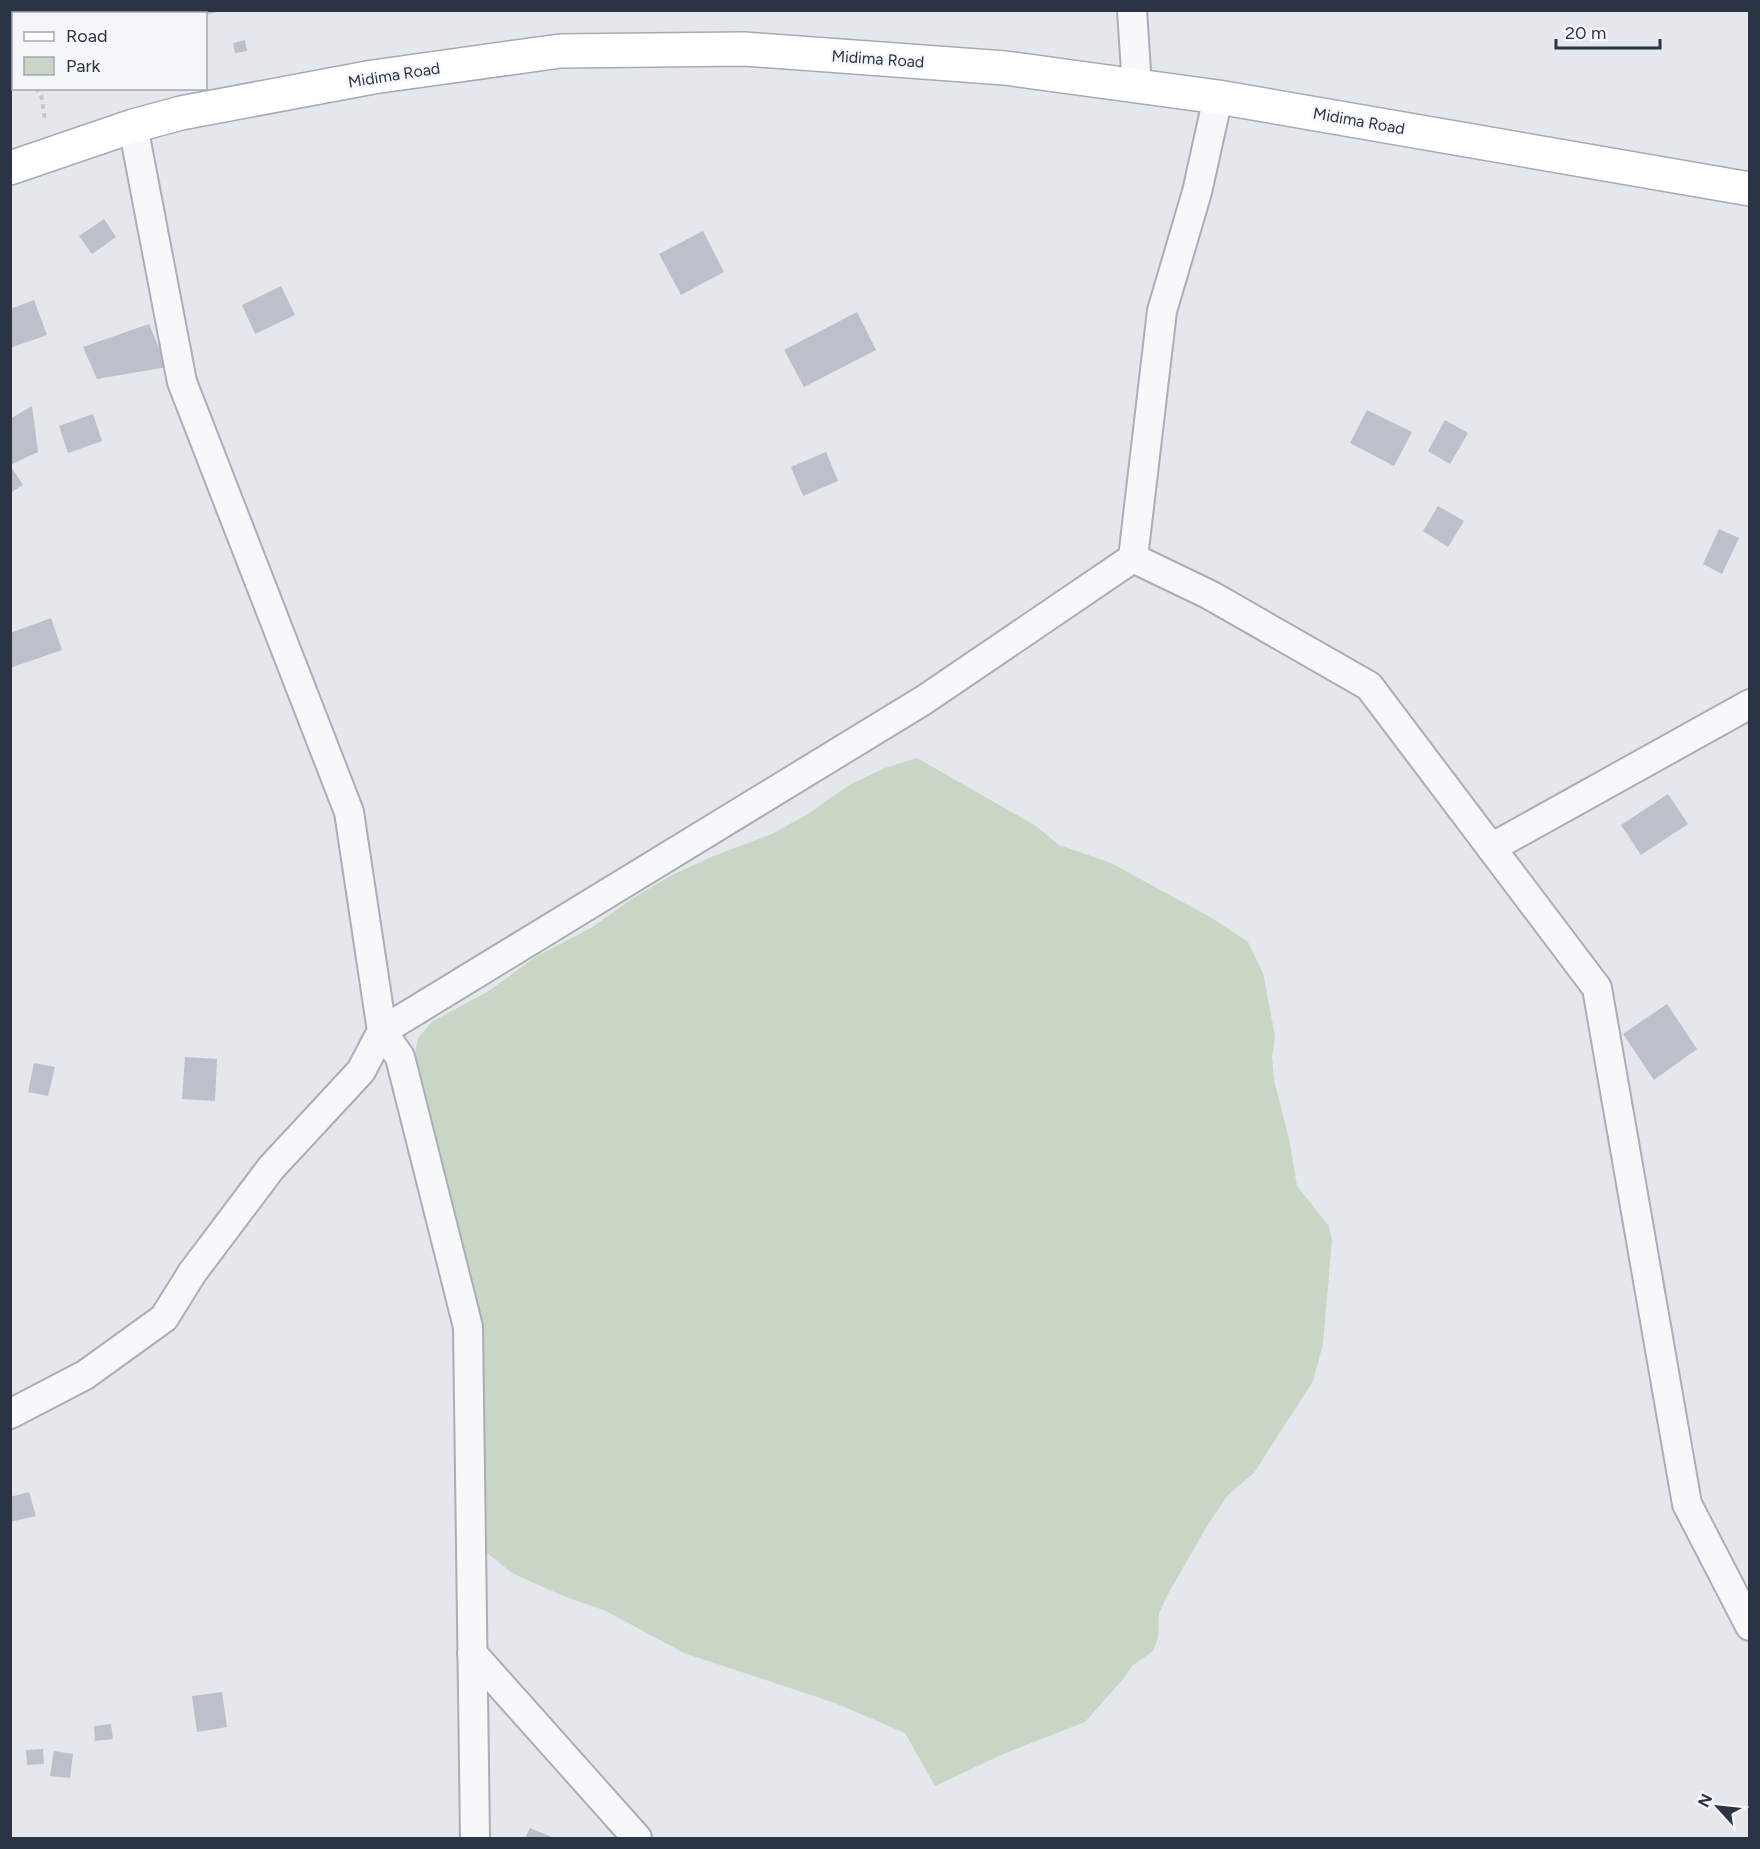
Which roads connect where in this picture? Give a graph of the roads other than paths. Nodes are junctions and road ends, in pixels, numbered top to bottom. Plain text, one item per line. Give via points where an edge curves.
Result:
1 (1132, 10) edge
2 (1137, 87) junction
3 (1218, 98) junction
4 (133, 126) junction
5 (10, 168) edge
6 (1749, 189) edge
7 (1133, 558) junction
8 (1749, 704) edge
9 (1491, 848) junction
10 (381, 1031) junction
11 (10, 1414) edge
12 (1749, 1626) edge
13 (472, 1653) junction
14 (475, 1839) edge
15 (637, 1839) edge

1 - 2 street
2 - 3 main road, Midima Road
2 - 4 main road, Midima Road via 1005,68 744,49 560,51 373,77 181,113
3 - 6 main road, Midima Road
3 - 7 street via 1197,192 1162,311
4 - 5 main road, Midima Road
4 - 10 street via 182,382 349,812
7 - 9 street via 1210,595 1369,686
7 - 10 street via 924,700
8 - 9 street
9 - 12 street via 1598,988 1687,1504
10 - 11 street via 361,1071 271,1168 192,1273 164,1318 85,1375
10 - 13 street via 400,1057 468,1327
13 - 14 street
13 - 15 street

